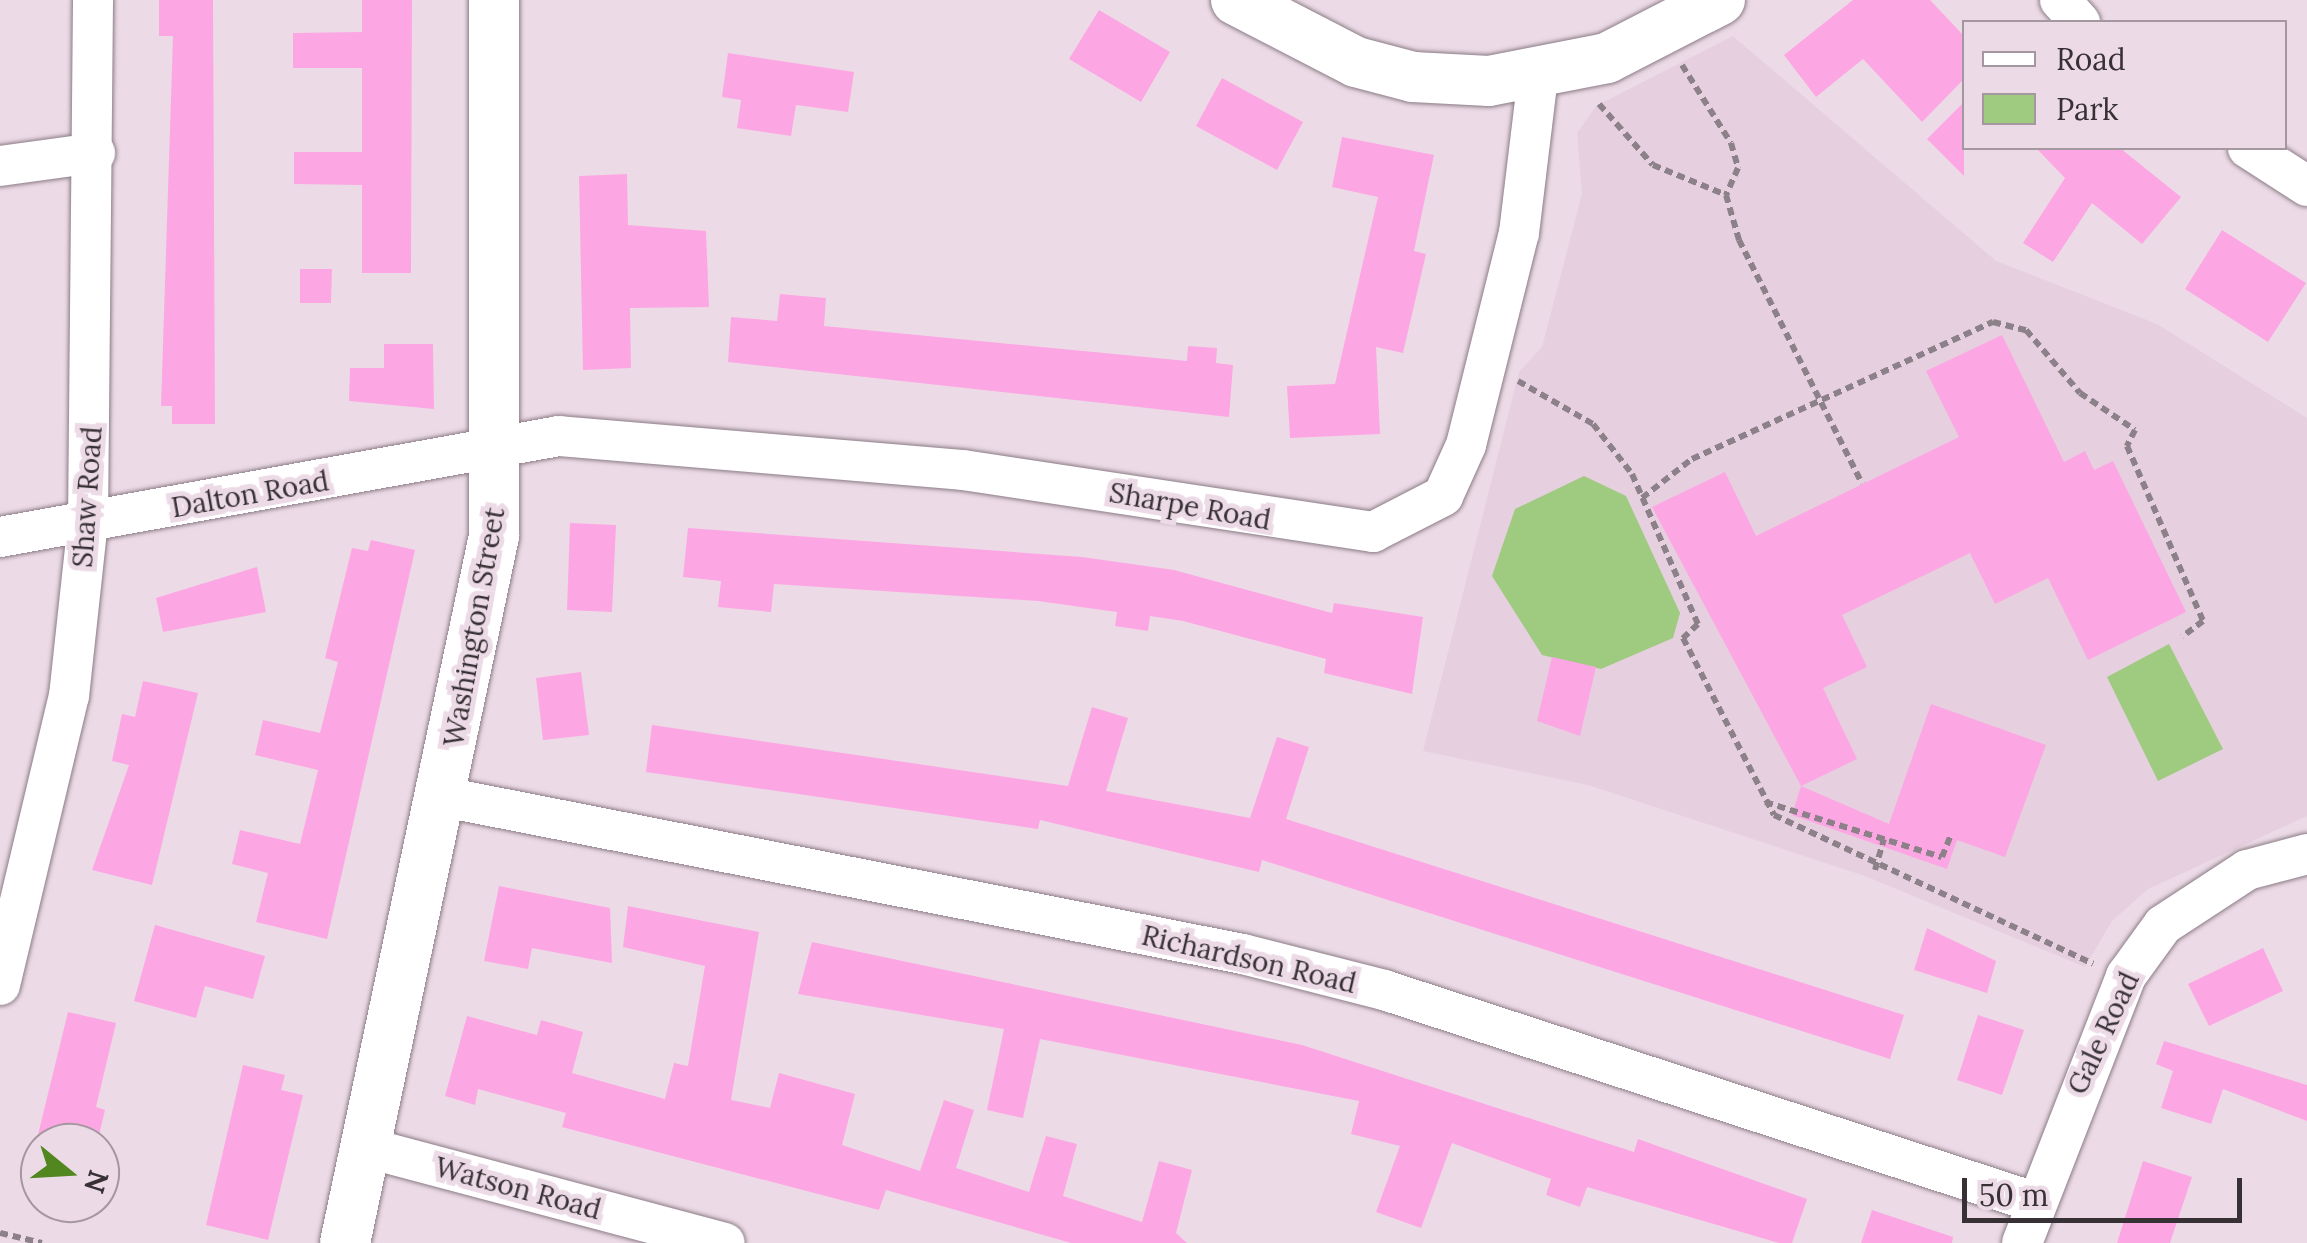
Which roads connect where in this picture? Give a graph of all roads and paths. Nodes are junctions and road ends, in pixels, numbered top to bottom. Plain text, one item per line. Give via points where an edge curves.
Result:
1 (93, 0) edge
2 (494, 0) edge
3 (1236, 0) edge
4 (1720, 0) edge
5 (2060, 0) edge
6 (2078, 20) edge
7 (1675, 58) dead end
8 (1538, 77) junction
9 (1596, 98) dead end
10 (2252, 150) edge
11 (94, 153) junction
12 (0, 166) edge
13 (2304, 176) edge
14 (1726, 195) junction
15 (1526, 383) dead end
16 (1819, 403) junction
17 (500, 450) junction
18 (1862, 484) dead end
19 (1642, 498) junction
20 (88, 522) junction
21 (0, 537) edge
22 (2182, 637) dead end
23 (444, 797) junction
24 (1764, 802) junction
25 (1950, 837) dead end
26 (1884, 839) junction
27 (2307, 854) edge
28 (1875, 870) junction
29 (4, 944) edge
30 (2094, 964) dead end
31 (0, 984) edge
32 (368, 1148) junction
33 (2034, 1202) junction
34 (0, 1232) edge
35 (42, 1243) edge
36 (345, 1243) edge
37 (725, 1243) edge
38 (2022, 1243) edge

1 - 11 street, Shaw Road
2 - 17 street, Washington Street
3 - 8 street via 1356,62 1413,77
4 - 8 street via 1623,51
5 - 6 street
7 - 14 path via 1702,84 1731,143 1738,168
8 - 17 street, Sharpe Road via 1518,233 1466,445 1443,496 1406,522 1335,533 964,470 560,436
9 - 14 path via 1653,165
10 - 13 street
11 - 12 street
11 - 20 street, Shaw Road
14 - 16 path via 1738,240
15 - 19 path via 1593,424
16 - 18 path
16 - 19 path via 1692,459
16 - 22 path via 1993,322 2026,330 2080,393 2135,430 2127,446 2203,621
17 - 20 street, Dalton Road
17 - 23 street, Washington Street via 494,536
19 - 24 path via 1698,624 1683,638
20 - 21 street, Dalton Road
20 - 29 street, Shaw Road via 69,696
23 - 32 street, Washington Street
23 - 33 street, Richardson Road via 1260,958
24 - 26 path
24 - 28 path
25 - 26 path via 1942,856
26 - 28 path
27 - 33 street, Gale Road via 2247,870 2163,925 2093,1044
28 - 30 path
29 - 31 street, Shaw Road
32 - 36 street, Washington Street
32 - 37 street, Watson Road
33 - 38 street, Gale Road
34 - 35 path

